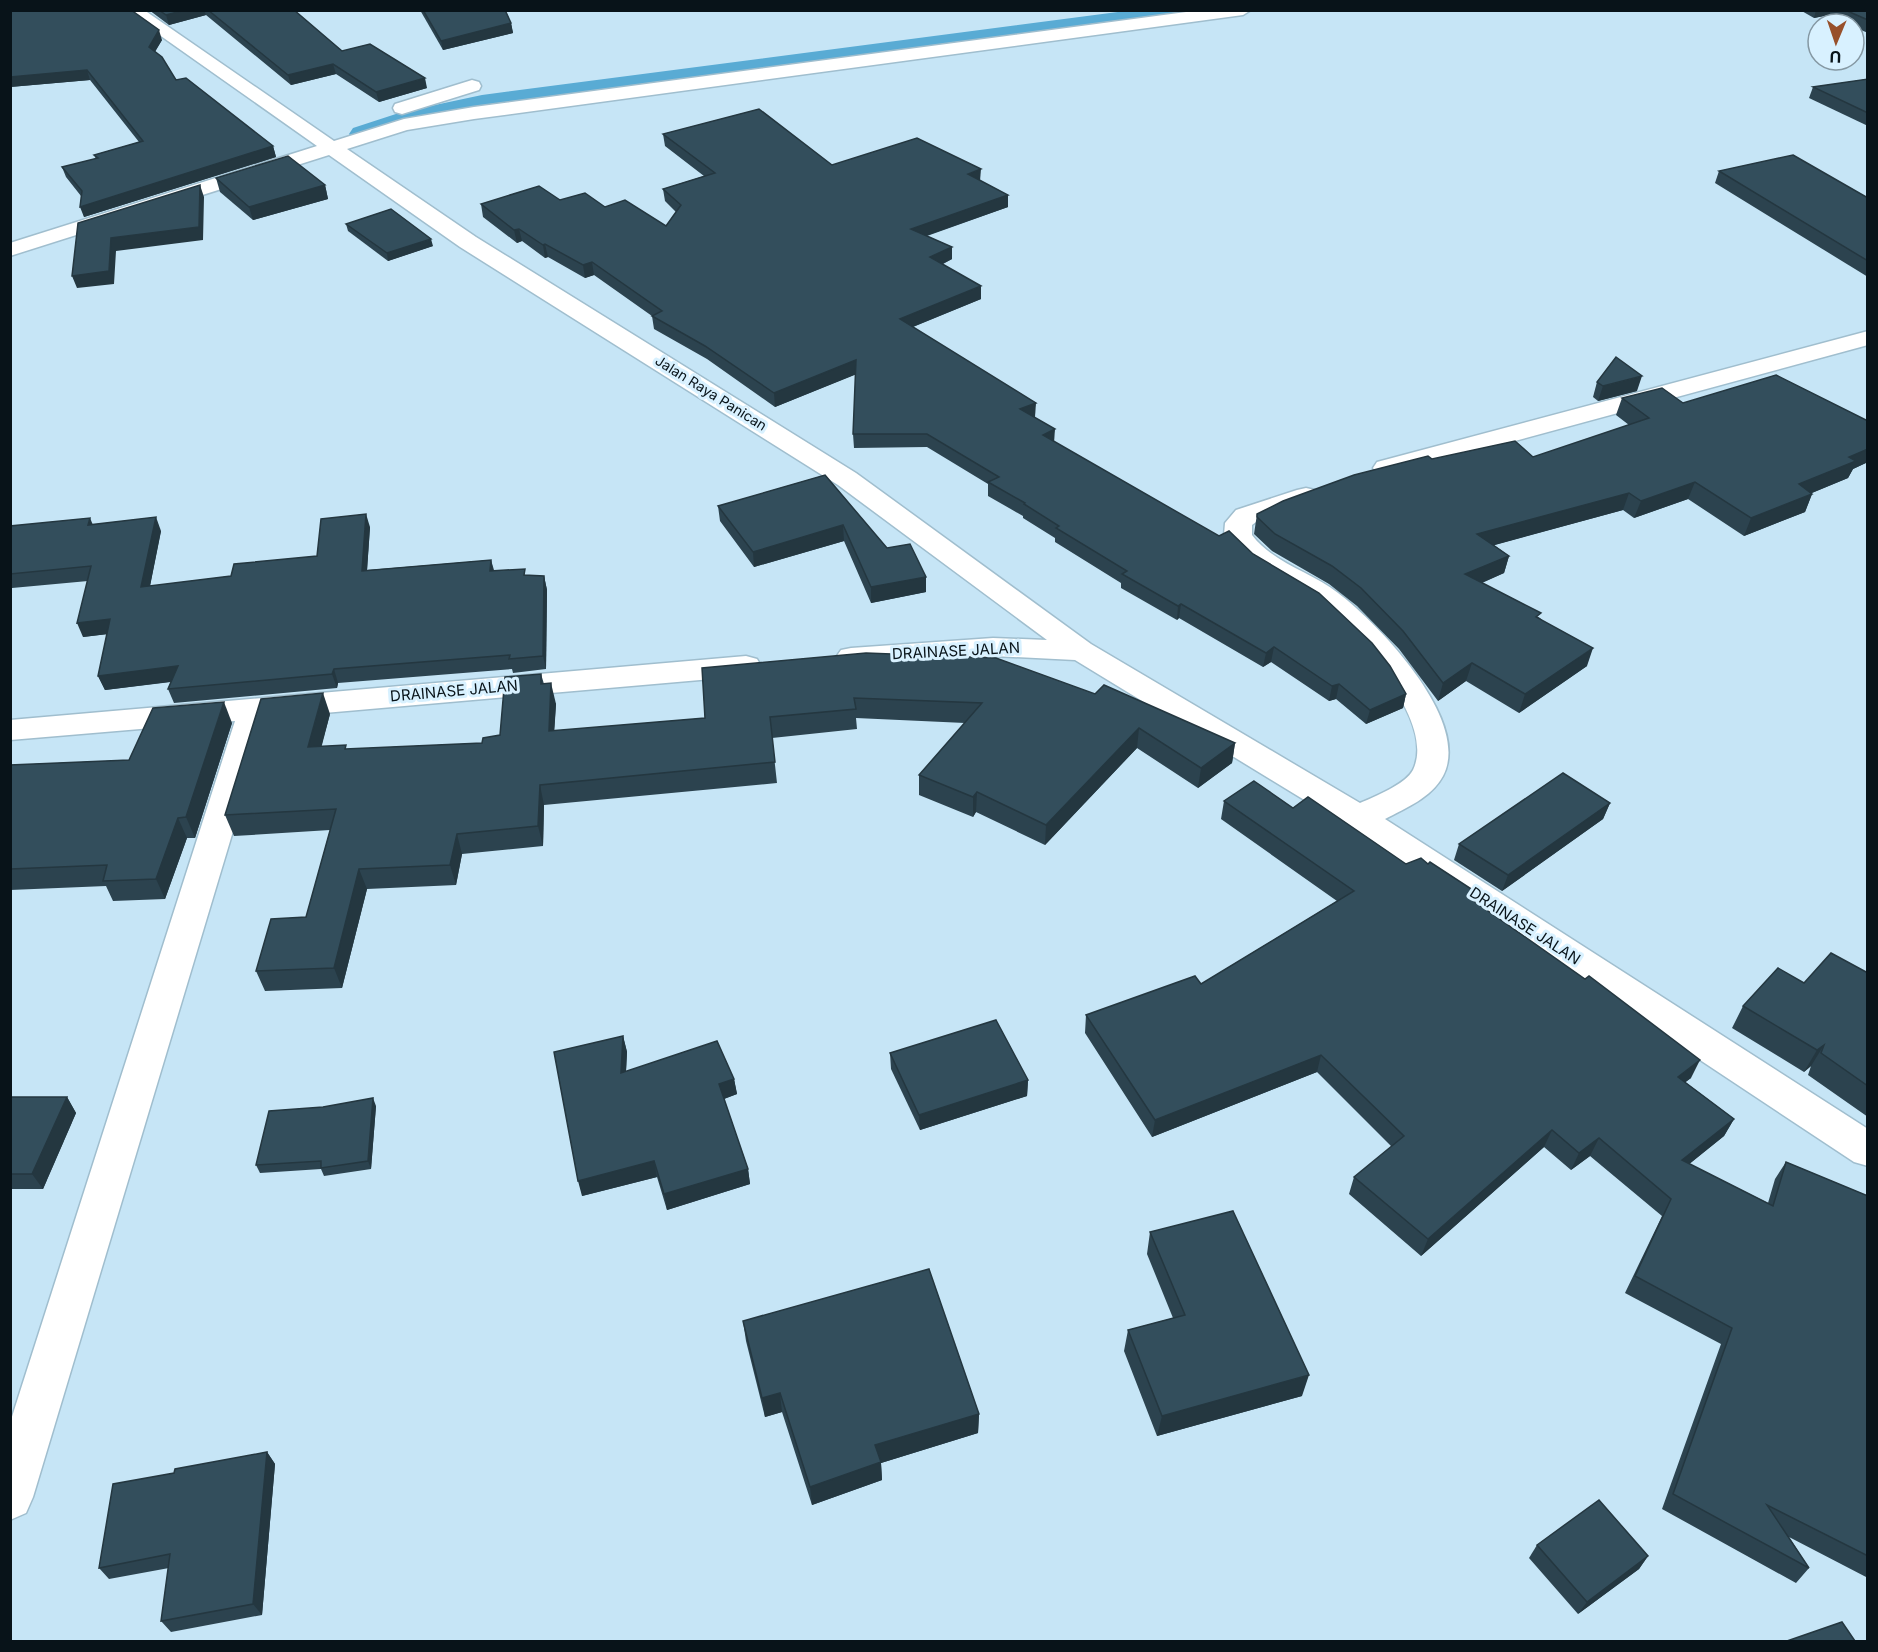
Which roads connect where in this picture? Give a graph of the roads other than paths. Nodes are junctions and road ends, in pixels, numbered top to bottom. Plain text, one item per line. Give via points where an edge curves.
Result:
1 (132, 10) edge
2 (1243, 10) edge
3 (472, 86) dead end
4 (328, 144) junction
5 (160, 182) edge
6 (10, 250) edge
7 (1868, 338) edge
8 (1364, 476) edge
9 (1332, 487) edge
10 (1081, 651) junction
11 (819, 660) edge
12 (772, 664) edge
13 (254, 710) junction
14 (10, 730) edge
15 (1359, 818) junction
16 (1868, 1150) edge
17 (10, 1497) edge

1 - 4 street, Jalan Raya Panican
2 - 4 street via 474,113
3 - 4 street
4 - 5 street
4 - 6 street
4 - 10 street, Jalan Raya Panican via 468,242 847,478
7 - 8 street
9 - 15 street via 1246,516 1239,523 1238,535 1256,555 1327,597 1358,624 1413,691 1422,712 1435,751 1429,774 1418,786
10 - 11 street, DRAINASE JALAN via 993,646
10 - 15 street, DRAINASE JALAN
12 - 13 street, DRAINASE JALAN
13 - 14 street, DRAINASE JALAN
13 - 17 street
15 - 16 street, DRAINASE JALAN

